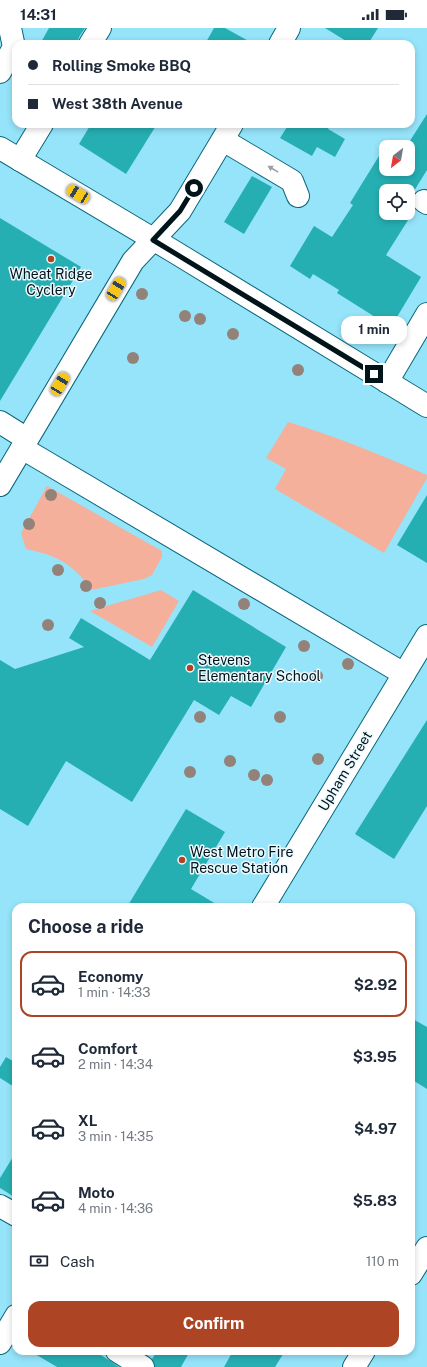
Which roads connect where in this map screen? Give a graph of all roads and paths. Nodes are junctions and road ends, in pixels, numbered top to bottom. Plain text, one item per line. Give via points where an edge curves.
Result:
1 (10, 28) edge
2 (100, 28) edge
3 (289, 28) edge
4 (13, 40) edge
5 (92, 40) edge
6 (282, 40) edge
7 (12, 51) edge
8 (0, 72) edge
9 (40, 128) edge
10 (227, 132) edge
11 (0, 148) edge
12 (20, 160) junction
13 (298, 196) dead end
14 (153, 240) junction
15 (427, 314) edge
16 (387, 382) junction
17 (427, 406) edge
18 (0, 422) edge
19 (24, 444) junction
20 (0, 485) edge
21 (427, 636) edge
22 (404, 674) junction
23 (265, 903) edge
24 (0, 1206) edge
25 (12, 1213) edge
26 (427, 1248) edge
27 (415, 1268) edge
28 (12, 1323) edge
29 (0, 1343) edge
30 (124, 1355) edge
31 (362, 1355) edge
32 (143, 1367) edge
33 (354, 1367) edge

1 - 4 street
2 - 5 street
3 - 6 street
7 - 8 street
9 - 12 street
13 -> 10 street via 292,181
10 - 14 street via 180,211
11 - 12 street
12 - 14 street
14 - 16 street
14 - 19 street via 133,261
15 - 16 street
16 - 17 street
18 - 19 street
19 - 20 street
19 - 22 street
21 - 22 street, Upham Street
22 - 23 street, Upham Street
24 - 25 street
26 - 27 street
28 - 29 street
30 - 32 street
31 - 33 street

